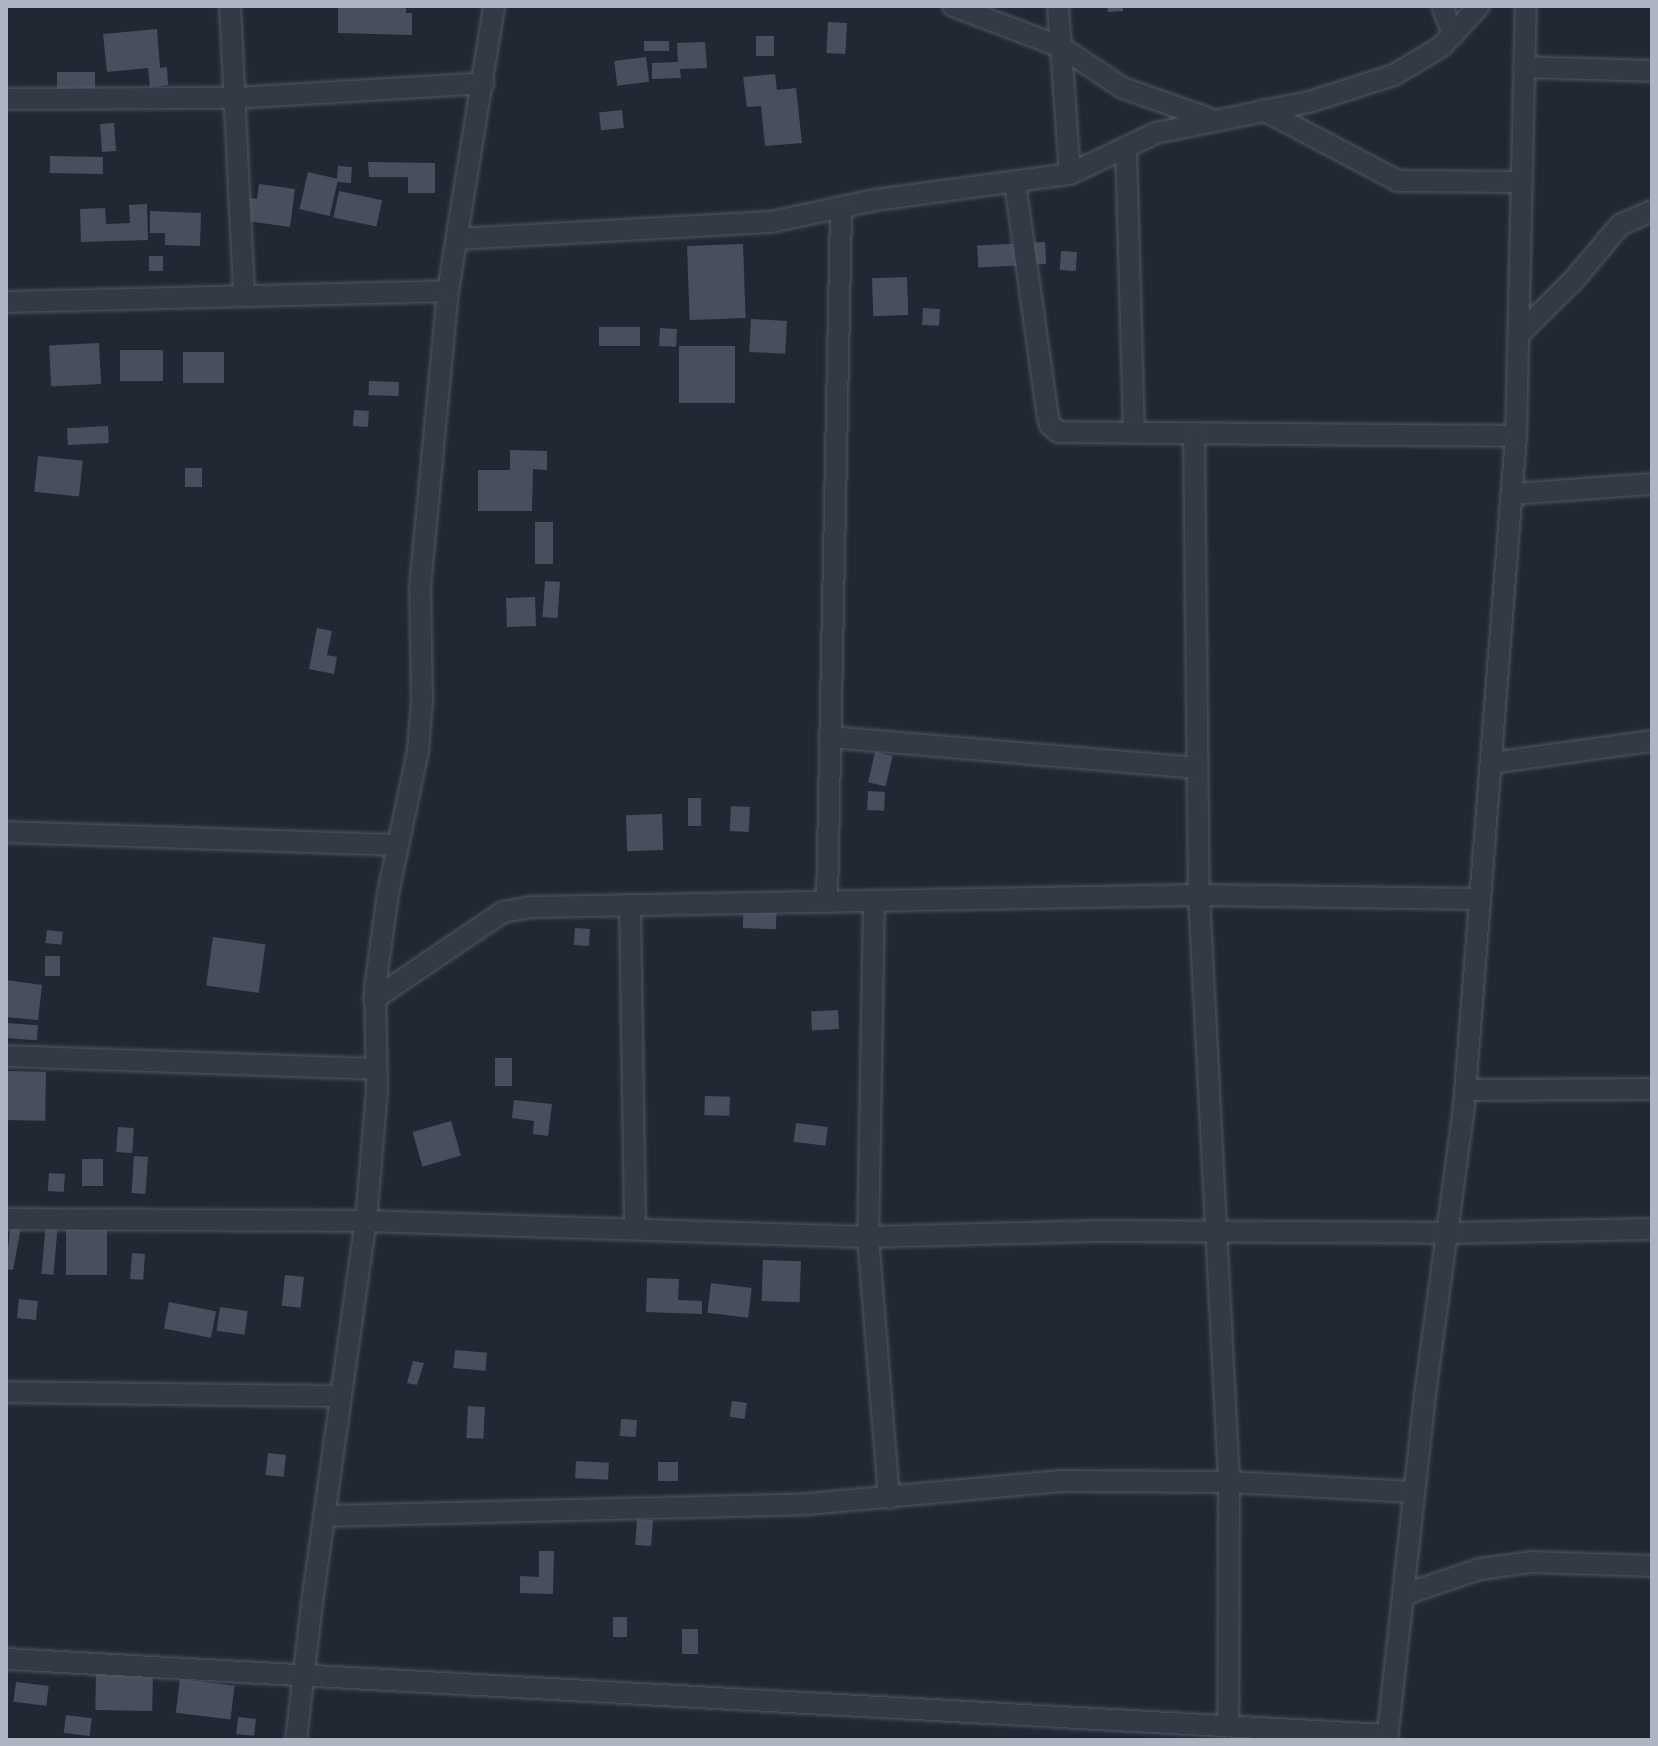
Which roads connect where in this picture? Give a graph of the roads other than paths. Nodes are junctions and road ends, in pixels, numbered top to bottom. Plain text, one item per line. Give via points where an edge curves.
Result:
1 (230, 6) edge
2 (494, 6) edge
3 (953, 6) edge
4 (1058, 6) edge
5 (1442, 6) edge
6 (1479, 6) edge
7 (1526, 6) edge
8 (1453, 35) junction
9 (1061, 47) junction
10 (1524, 67) junction
11 (1652, 71) edge
12 (484, 83) junction
13 (235, 98) junction
14 (6, 99) edge
15 (1263, 110) junction
16 (1212, 119) junction
17 (1126, 147) junction
18 (1070, 174) junction
19 (1522, 182) junction
20 (1015, 183) junction
21 (841, 208) junction
22 (1652, 211) edge
23 (457, 239) junction
24 (448, 291) junction
25 (244, 296) junction
26 (6, 302) edge
27 (1519, 334) junction
28 (1134, 433) junction
29 (1194, 433) junction
30 (1516, 436) junction
31 (1652, 484) edge
32 (1512, 494) junction
33 (830, 737) junction
34 (1652, 741) edge
35 (1491, 763) junction
36 (1198, 768) junction
37 (6, 832) edge
38 (398, 845) junction
39 (1199, 895) junction
40 (1480, 899) junction
41 (874, 901) junction
42 (827, 902) junction
43 (630, 905) junction
44 (374, 999) junction
45 (6, 1056) edge
46 (376, 1069) junction
47 (1652, 1089) edge
48 (1465, 1090) junction
49 (6, 1219) edge
50 (366, 1221) junction
51 (635, 1228) junction
52 (1652, 1229) edge
53 (1218, 1231) junction
54 (1447, 1233) junction
55 (868, 1237) junction
56 (6, 1392) edge
57 (341, 1396) junction
58 (1229, 1482) junction
59 (1414, 1492) junction
60 (889, 1498) junction
61 (324, 1516) junction
62 (1652, 1566) edge
63 (1403, 1595) junction
64 (6, 1659) edge
65 (304, 1674) junction
66 (1228, 1727) junction
67 (1093, 1730) edge
68 (1387, 1738) edge
69 (296, 1740) edge

1 - 13 street
2 - 12 street
3 - 9 street
4 - 9 street
5 - 8 street
6 - 8 street
7 - 10 street
8 - 15 street via 1394,75 1309,102
9 - 16 street via 1123,88
9 - 18 street
10 - 11 street
10 - 19 street
12 - 13 street
12 - 23 street
13 - 14 street
13 - 25 street
15 - 16 street
15 - 19 street via 1398,181
16 - 17 street via 1156,133
17 - 18 street
17 - 28 street
18 - 20 street
19 - 27 street
20 - 21 street
20 - 28 street via 1050,425 1058,432
21 - 23 street via 718,227
21 - 33 street
22 - 27 street via 1620,225
23 - 24 street
24 - 25 street
24 - 38 street via 420,587 420,731
25 - 26 street
27 - 30 street
28 - 29 street
29 - 30 street
29 - 36 street
30 - 32 street
31 - 32 street
32 - 35 street
33 - 36 street
33 - 42 street
34 - 35 street
35 - 40 street
36 - 39 street
37 - 38 street
38 - 44 street
39 - 40 street
39 - 41 street
39 - 53 street
40 - 48 street
41 - 42 street
41 - 55 street
42 - 43 street
43 - 44 street via 503,912
43 - 51 street
44 - 46 street
45 - 46 street
46 - 50 street
47 - 48 street
48 - 54 street
49 - 50 street
50 - 51 street
50 - 57 street
51 - 55 street
52 - 54 street
53 - 54 street
53 - 55 street
53 - 58 street
54 - 59 street
55 - 60 street
56 - 57 street
57 - 61 street
58 - 59 street
58 - 60 street via 1061,1481
58 - 66 street
59 - 63 street
60 - 61 street
61 - 65 street
62 - 63 street via 1531,1562 1480,1569
63 - 68 street
64 - 65 street
65 - 67 street
65 - 69 street
66 - 67 street
66 - 68 street

